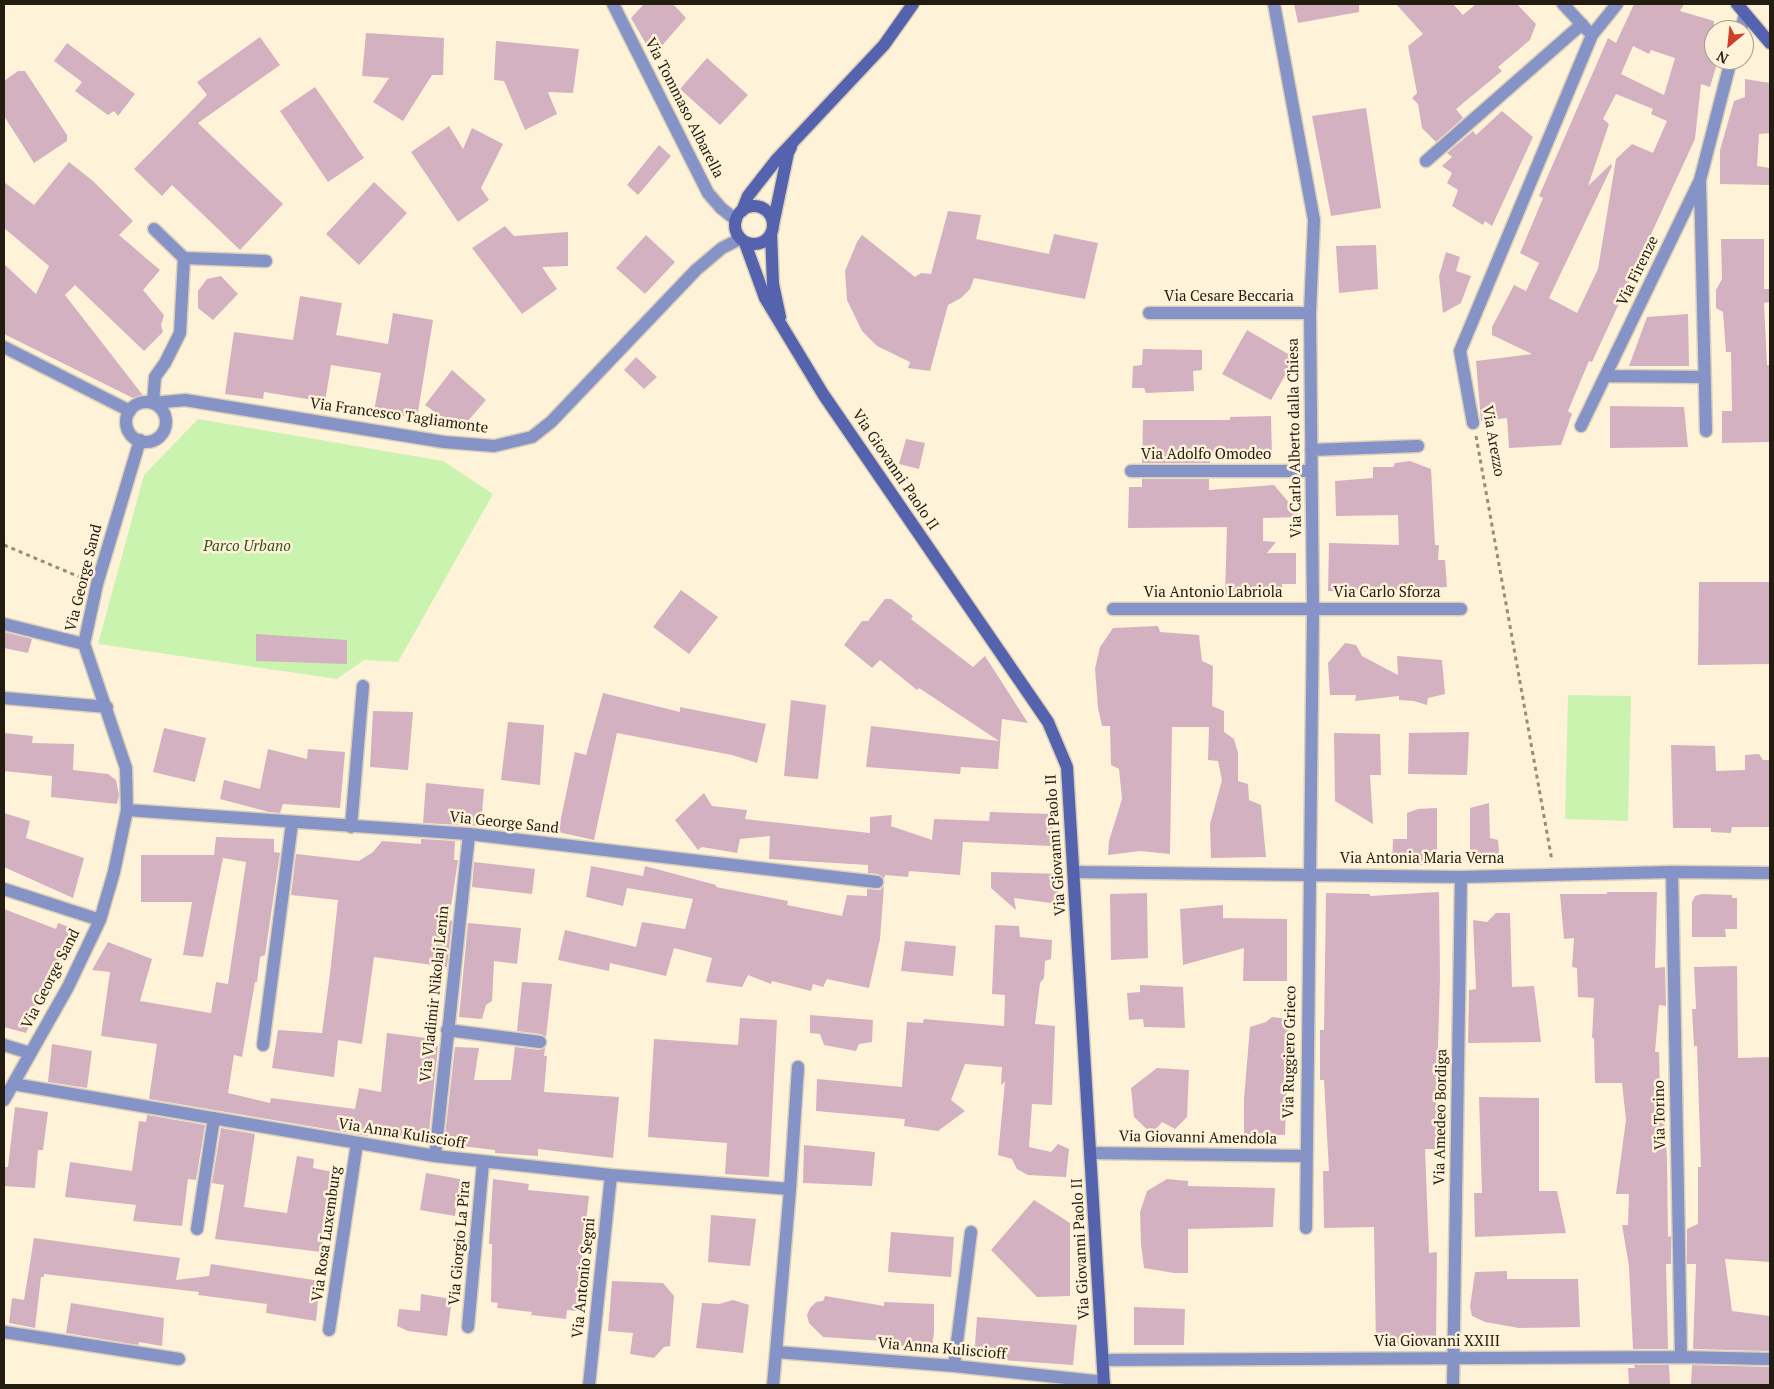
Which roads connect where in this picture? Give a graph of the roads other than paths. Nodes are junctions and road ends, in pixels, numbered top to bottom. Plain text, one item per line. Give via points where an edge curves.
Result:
1 (613, 4) edge
2 (913, 4) edge
3 (1274, 4) edge
4 (1563, 4) edge
5 (1617, 4) edge
6 (1737, 4) edge
7 (1746, 14) junction
8 (1744, 20) edge
9 (1582, 24) junction
10 (1592, 35) junction
11 (1770, 42) edge
12 (1728, 70) edge
13 (796, 139) junction
14 (1426, 161) dead end
15 (1700, 180) junction
16 (739, 215) junction
17 (154, 229) dead end
18 (772, 229) junction
19 (743, 241) junction
20 (184, 258) junction
21 (266, 261) dead end
22 (1149, 313) dead end
23 (1310, 313) junction
24 (781, 327) junction
25 (4, 347) edge
26 (1605, 376) junction
27 (1704, 377) junction
28 (153, 403) junction
29 (130, 410) junction
30 (1473, 423) road end
31 (1581, 426) dead end
32 (1706, 432) dead end
33 (140, 440) junction
34 (1418, 446) dead end
35 (1311, 450) junction
36 (1131, 471) dead end
37 (1311, 471) junction
38 (1113, 609) dead end
39 (1461, 609) dead end
40 (1313, 610) junction
41 (4, 624) edge
42 (84, 644) junction
43 (363, 686) dead end
44 (4, 698) edge
45 (107, 707) junction
46 (127, 810) junction
47 (292, 823) junction
48 (351, 827) junction
49 (469, 834) junction
50 (1074, 872) junction
51 (1672, 872) junction
52 (1770, 873) edge
53 (1309, 876) junction
54 (1461, 876) junction
55 (877, 882) dead end
56 (4, 889) edge
57 (100, 920) junction
58 (447, 1030) junction
59 (540, 1042) dead end
60 (4, 1045) edge
61 (263, 1045) dead end
62 (30, 1053) junction
63 (798, 1067) dead end
64 (13, 1084) junction
65 (4, 1100) edge
66 (214, 1118) junction
67 (357, 1143) junction
68 (1091, 1153) junction
69 (435, 1156) junction
70 (1305, 1156) junction
71 (483, 1163) junction
72 (611, 1175) junction
73 (790, 1189) junction
74 (1306, 1228) dead end
75 (197, 1229) dead end
76 (971, 1232) dead end
77 (468, 1327) dead end
78 (329, 1330) dead end
79 (4, 1332) edge
80 (776, 1352) junction
81 (1681, 1357) junction
82 (1454, 1358) junction
83 (178, 1359) dead end
84 (1770, 1359) edge
85 (1103, 1360) junction
86 (954, 1366) junction
87 (1104, 1384) edge
88 (589, 1385) edge
89 (773, 1385) edge
90 (1453, 1385) edge

1 - 16 street, Via Tommaso Albarella via 708,193 721,208
2 - 13 street, Via Giovanni Paolo II via 884,45
3 - 23 street, Via Carlo Alberto dalla Chiesa via 1314,220
4 - 9 street
5 - 10 street, Via Arezzo
6 - 7 street
7 - 8 street
7 - 11 street
9 - 10 street
9 - 14 street
10 - 30 street, Via Arezzo via 1460,351
12 - 15 street, Via Firenze
13 - 16 street, Via Giovanni Paolo II via 748,196
13 - 18 street, Via Giovanni Paolo II via 788,153
15 - 26 street, Via Firenze
15 - 27 street, Via Firenze
16 - 18 street via 753,206 764,210 771,217
16 - 19 street via 735,230
17 - 20 street
18 - 19 street via 767,239 758,244
18 - 24 street, Via Giovanni Paolo II via 773,284
19 - 24 street, Via Giovanni Paolo II via 765,298
19 - 28 street, Via Francesco Tagliamonte via 722,248 696,270 551,422 532,437 507,444 444,442 185,400
20 - 21 street
20 - 28 street via 180,333 155,377
22 - 23 street, Via Cesare Beccaria
23 - 35 street, Via Carlo Alberto dalla Chiesa
24 - 50 street, Via Giovanni Paolo II via 823,394 1048,722 1067,767
25 - 29 street
26 - 27 street
26 - 31 street, Via Firenze
27 - 32 street, Via Firenze
28 - 29 street via 140,403
28 - 33 street via 163,411 164,430 156,439
29 - 33 street via 128,429
33 - 42 street, Via George Sand via 97,584
34 - 35 street
35 - 37 street, Via Carlo Alberto dalla Chiesa
36 - 37 street, Via Adolfo Omodeo
37 - 40 street, Via Carlo Alberto dalla Chiesa
38 - 40 street, Via Antonio Labriola
39 - 40 street, Via Carlo Sforza
40 - 53 street, Via Carlo Alberto dalla Chiesa
41 - 42 street
42 - 45 street, Via George Sand
43 - 48 street
44 - 45 street
45 - 46 street, Via George Sand via 126,768
46 - 47 street, Via George Sand
46 - 57 street, Via George Sand
47 - 48 street, Via George Sand
47 - 61 street
48 - 49 street, Via George Sand
49 - 55 street, Via George Sand
49 - 58 street, Via Vladimir Nikolaj Lenin
50 - 53 street, Via Antonia Maria Verna
50 - 68 street, Via Giovanni Paolo II
51 - 52 street, Via Antonia Maria Verna
51 - 54 street, Via Antonia Maria Verna
51 - 81 street, Via Torino
53 - 54 street, Via Antonia Maria Verna
53 - 70 street, Via Ruggiero Grieco
54 - 82 street, Via Amedeo Bordiga
56 - 57 street
57 - 62 street, Via George Sand via 68,987
58 - 59 street
58 - 69 street, Via Vladimir Nikolaj Lenin
60 - 62 street
62 - 64 street, Via George Sand
63 - 73 street
64 - 65 street, Via George Sand
64 - 66 street, Via Anna Kuliscioff
66 - 67 street, Via Anna Kuliscioff
66 - 75 street
67 - 69 street, Via Anna Kuliscioff
67 - 78 street, Via Rosa Luxemburg
68 - 70 street, Via Giovanni Amendola
68 - 85 street, Via Giovanni Paolo II
69 - 71 street, Via Anna Kuliscioff
70 - 74 street, Via Ruggiero Grieco
71 - 72 street, Via Anna Kuliscioff
71 - 77 street, Via Giorgio La Pira
72 - 73 street, Via Anna Kuliscioff
72 - 88 street, Via Antonio Segni
73 - 80 street
76 - 86 street
79 - 83 street
80 - 86 street, Via Anna Kuliscioff
80 - 89 street
81 - 82 street, Via Giovanni XXIII
81 - 84 street, Via Giovanni XXIII
82 - 85 street, Via Giovanni XXIII
82 - 90 street, Via Amedeo Bordiga
85 - 87 street, Via Giovanni Paolo II
86 - 87 street, Via Anna Kuliscioff

